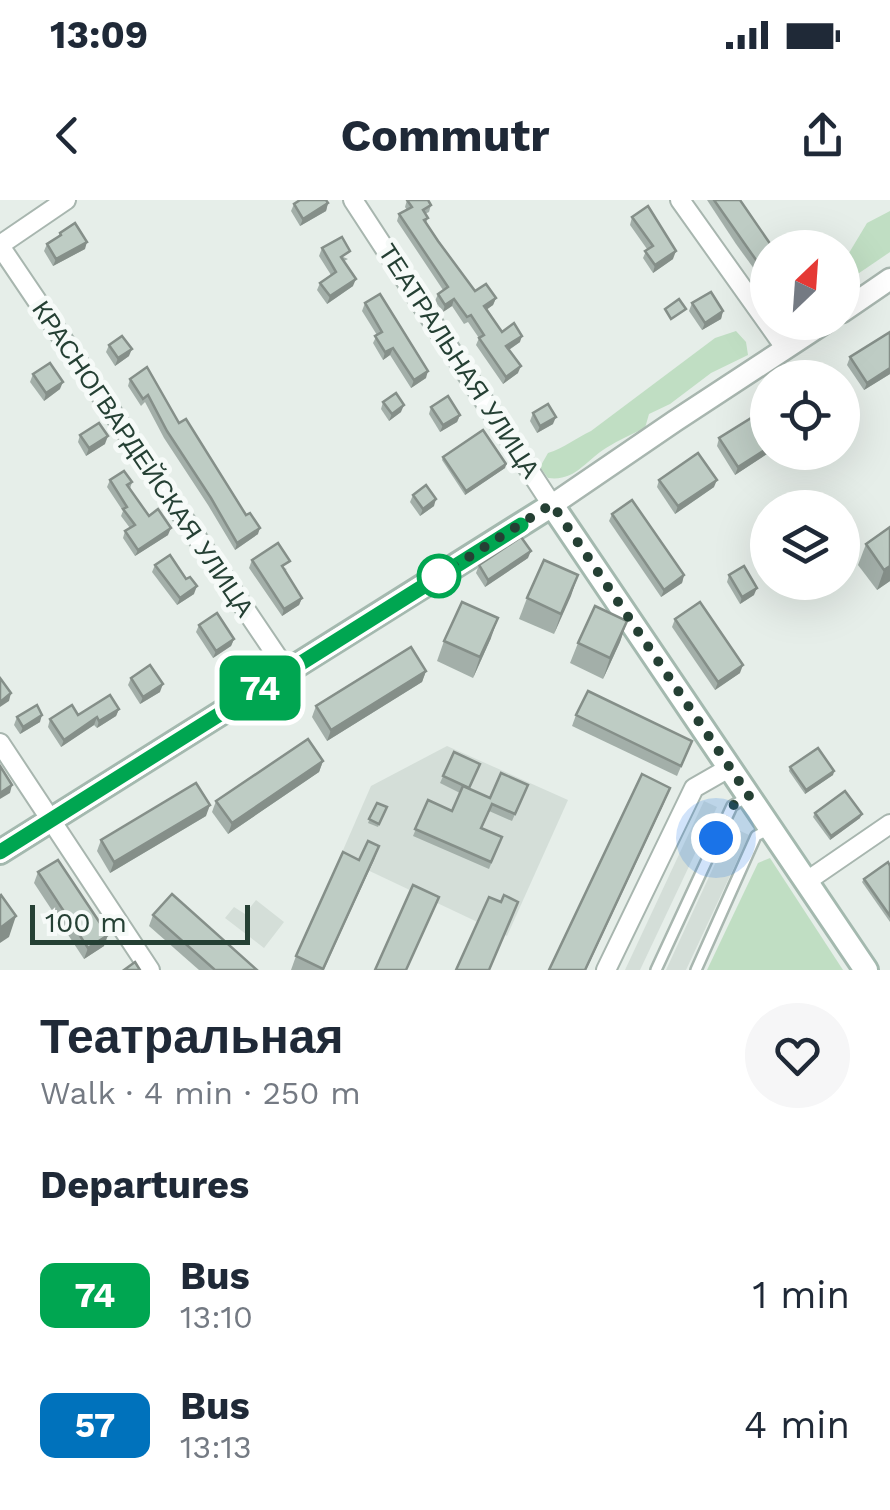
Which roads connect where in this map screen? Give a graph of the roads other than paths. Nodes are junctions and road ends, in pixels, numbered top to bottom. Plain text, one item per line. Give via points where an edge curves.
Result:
1 (66, 200) edge
2 (353, 200) edge
3 (680, 200) edge
4 (0, 246) edge
5 (890, 279) edge
6 (860, 300) edge
7 (799, 340) edge
8 (786, 349) junction
9 (552, 504) junction
10 (287, 672) junction
11 (0, 743) edge
12 (729, 768) junction
13 (749, 796) junction
14 (51, 820) junction
15 (890, 824) edge
16 (771, 828) junction
17 (0, 852) edge
18 (806, 881) junction
19 (150, 970) edge
20 (606, 970) edge
21 (656, 970) edge
22 (696, 970) edge
23 (866, 970) edge

1 - 4 street
2 - 9 street, ТЕАТРАЛЬНАЯ УЛИЦА
3 - 8 street
4 - 10 street, КРАСНОГВАРДЕЙСКАЯ УЛИЦА
5 - 6 street
7 - 8 street
8 - 9 street
9 - 10 main road
9 - 12 main road, ТЕАТРАЛЬНАЯ УЛИЦА
10 - 14 main road
11 - 14 street
12 - 13 main road, ТЕАТРАЛЬНАЯ УЛИЦА
12 - 20 street via 694,788
13 - 16 main road, ТЕАТРАЛЬНАЯ УЛИЦА
13 - 21 lane via 732,806
14 - 17 main road
14 - 19 street
15 - 18 street
16 - 18 main road, ТЕАТРАЛЬНАЯ УЛИЦА
16 - 22 lane via 756,836
18 - 23 main road, ТЕАТРАЛЬНАЯ УЛИЦА

